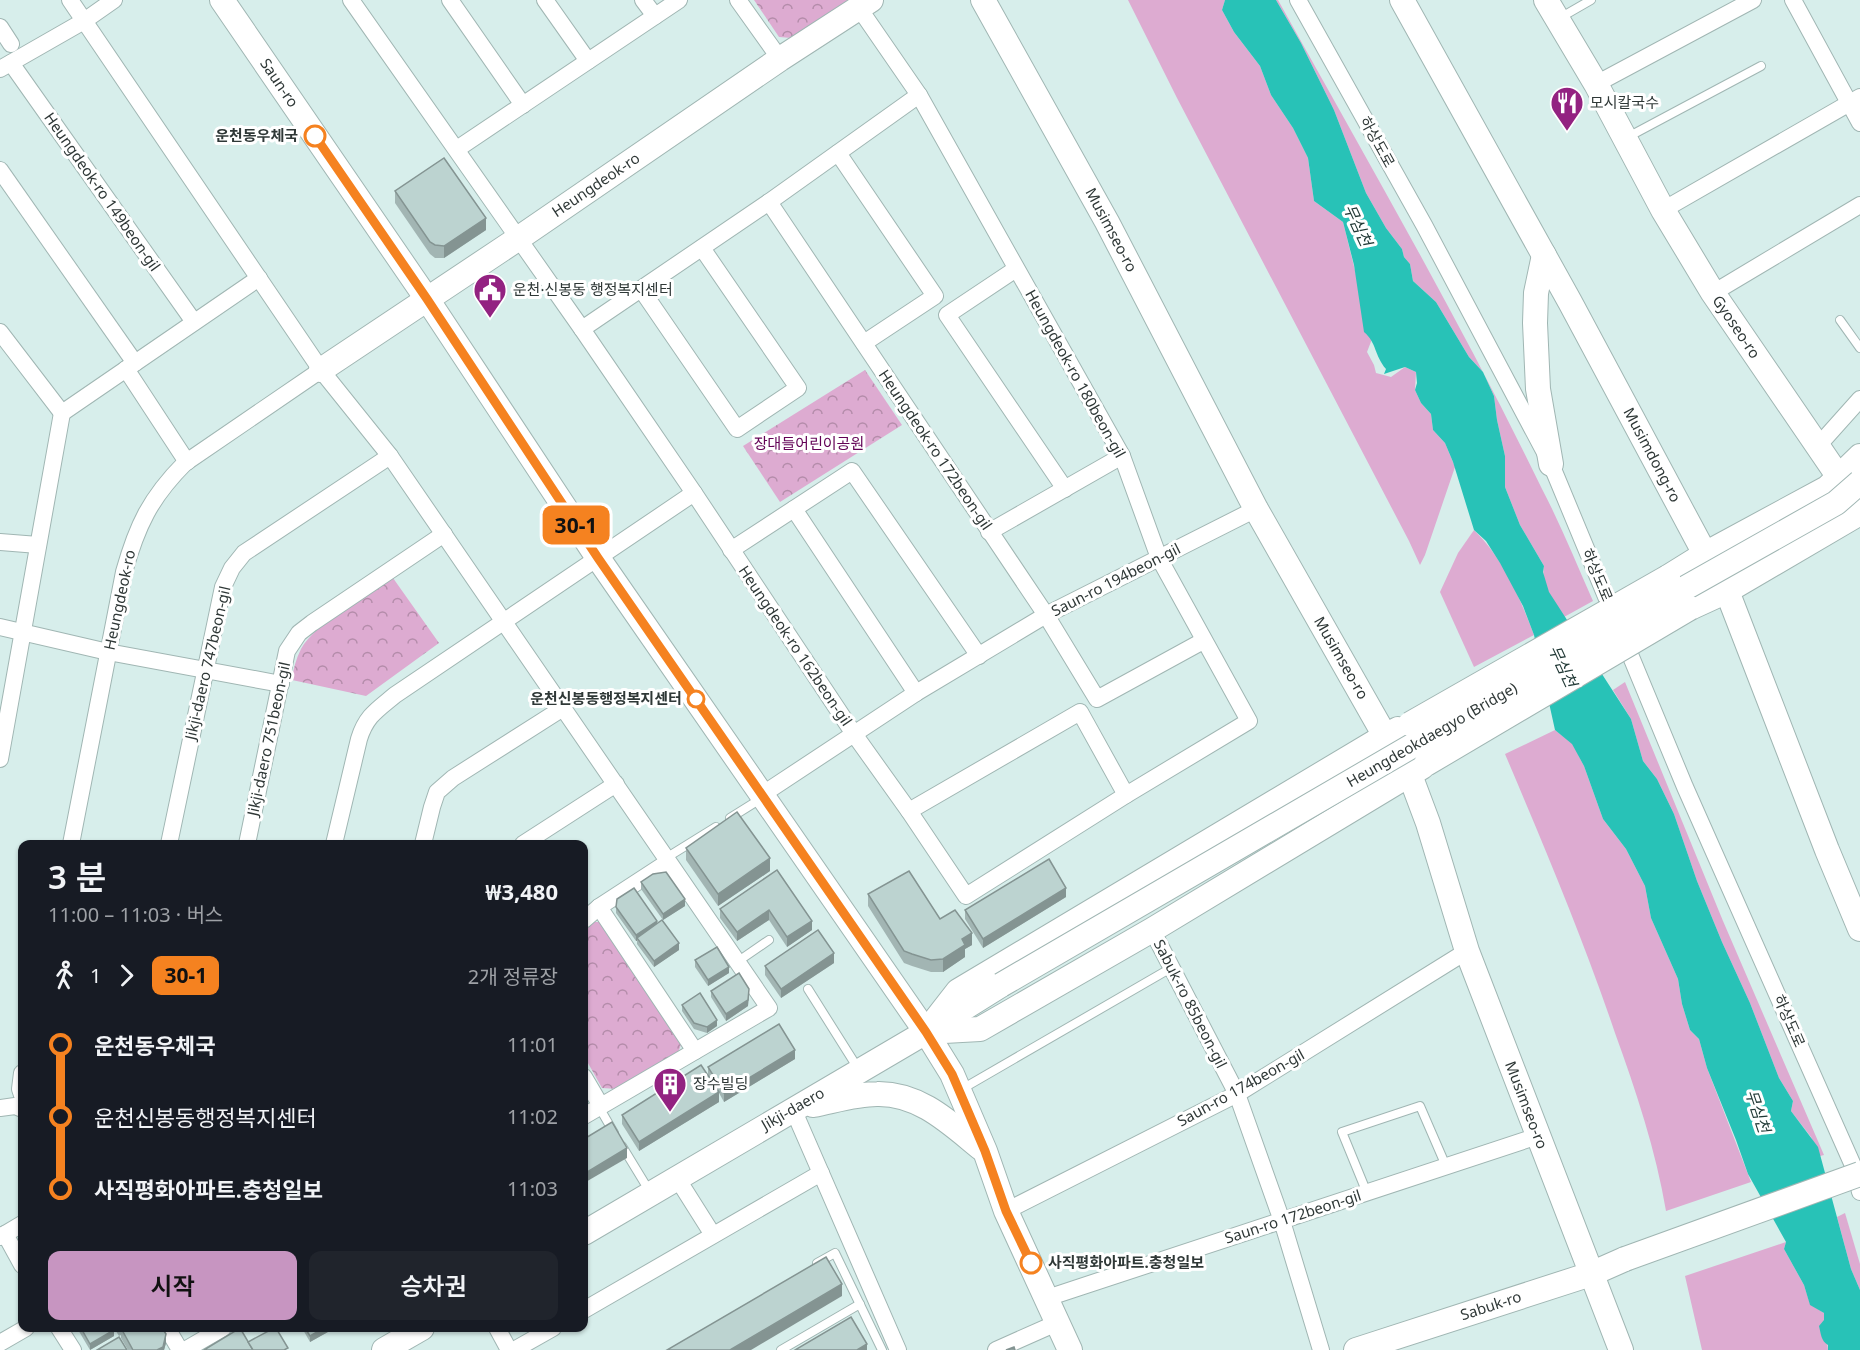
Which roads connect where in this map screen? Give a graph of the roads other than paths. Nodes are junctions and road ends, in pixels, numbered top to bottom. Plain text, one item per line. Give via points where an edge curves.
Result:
1 (70, 0) edge
2 (114, 0) edge
3 (222, 0) edge
4 (351, 0) edge
5 (450, 0) edge
6 (545, 0) edge
7 (643, 0) edge
8 (679, 0) edge
9 (738, 0) edge
10 (983, 0) edge
11 (1298, 0) edge
12 (1402, 0) edge
13 (1592, 0) edge
14 (1753, 0) edge
15 (1793, 0) edge
16 (865, 4) edge
17 (1552, 9) edge
18 (655, 16) junction
19 (84, 21) junction
20 (0, 27) edge
21 (11, 44) dead end
22 (780, 59) junction
23 (588, 61) junction
24 (5, 66) edge
25 (1761, 66) dead end
26 (1596, 84) junction
27 (918, 95) junction
28 (1855, 100) edge
29 (523, 105) junction
30 (1860, 123) edge
31 (1625, 139) junction
32 (457, 149) junction
33 (838, 153) junction
34 (0, 170) edge
35 (769, 202) junction
36 (1860, 205) edge
37 (1663, 210) junction
38 (519, 238) junction
39 (702, 248) junction
40 (1544, 255) junction
41 (1016, 270) junction
42 (259, 278) junction
43 (641, 290) junction
44 (1713, 294) junction
45 (427, 299) junction
46 (1840, 320) dead end
47 (194, 322) junction
48 (582, 329) junction
49 (0, 332) edge
50 (864, 343) junction
51 (1860, 348) edge
52 (130, 366) junction
53 (321, 370) junction
54 (1860, 399) edge
55 (62, 413) junction
56 (1818, 446) junction
57 (390, 456) junction
58 (1122, 456) junction
59 (1860, 456) edge
60 (187, 462) junction
61 (1551, 464) junction
62 (1850, 479) edge
63 (1065, 489) junction
64 (694, 493) junction
65 (1860, 508) edge
66 (794, 509) junction
67 (1256, 509) junction
68 (1860, 513) edge
69 (989, 532) junction
70 (444, 534) junction
71 (0, 542) edge
72 (38, 545) junction
73 (731, 550) junction
74 (1705, 554) junction
75 (598, 558) junction
76 (1159, 558) junction
77 (1727, 591) junction
78 (1046, 615) junction
79 (504, 622) junction
80 (0, 627) edge
81 (23, 632) junction
82 (1203, 641) junction
83 (108, 652) junction
84 (978, 656) junction
85 (204, 670) junction
86 (281, 684) junction
87 (916, 693) junction
88 (4, 707) edge
89 (563, 708) junction
90 (854, 734) junction
91 (1385, 736) junction
92 (0, 759) edge
93 (1418, 770) junction
94 (615, 784) junction
95 (764, 795) junction
96 (1126, 795) junction
97 (909, 811) junction
98 (72, 840) edge
99 (170, 840) edge
100 (247, 840) edge
101 (335, 840) edge
102 (424, 840) edge
103 (529, 840) edge
104 (667, 860) junction
105 (599, 907) junction
106 (588, 917) edge
107 (1860, 929) edge
108 (1152, 930) junction
109 (769, 940) dead end
110 (1467, 951) junction
111 (737, 962) junction
112 (1171, 968) junction
113 (1001, 985) joint
114 (808, 989) dead end
115 (926, 1032) junction
116 (695, 1051) junction
117 (859, 1071) junction
118 (588, 1084) edge
119 (959, 1091) junction
120 (1237, 1094) junction
121 (18, 1107) edge
122 (600, 1107) junction
123 (0, 1108) edge
124 (793, 1109) junction
125 (588, 1114) edge
126 (1538, 1136) junction
127 (985, 1151) junction
128 (1446, 1166) junction
129 (1857, 1172) edge
130 (821, 1173) junction
131 (677, 1178) junction
132 (1860, 1192) edge
133 (651, 1193) junction
134 (1367, 1193) junction
135 (1006, 1211) junction
136 (1282, 1221) junction
137 (18, 1226) edge
138 (588, 1231) edge
139 (2, 1236) edge
140 (713, 1236) junction
141 (18, 1258) edge
142 (805, 1271) edge
143 (1591, 1274) junction
144 (1047, 1298) junction
145 (860, 1304) junction
146 (588, 1308) edge
147 (19, 1332) edge
148 (62, 1332) edge
149 (170, 1332) edge
150 (216, 1332) edge
151 (415, 1332) edge
152 (499, 1332) edge
153 (546, 1332) edge
154 (0, 1343) edge
155 (1068, 1343) edge
156 (73, 1350) edge
157 (180, 1350) edge
158 (185, 1350) edge
159 (384, 1350) edge
160 (509, 1350) edge
161 (514, 1350) edge
162 (781, 1350) edge
163 (882, 1350) edge
164 (898, 1350) edge
165 (996, 1350) edge
166 (1321, 1350) edge
167 (1356, 1350) edge
168 (1621, 1350) edge

1 - 19 street
2 - 19 street
3 - 45 street, Saun-ro
4 - 32 street, Heungdeok-ro 162beon-gil
5 - 29 street
6 - 23 street
7 - 18 street
8 - 18 street
9 - 22 street
10 - 67 street, Musimseo-ro via 1107,222
11 - 61 street, 하상도로
12 - 40 street, Musimdong-ro
13 - 17 lane, Gyoseo-ro
14 - 26 street
15 - 28 street
16 - 22 street, Heungdeok-ro
16 - 27 street, Heungdeok-ro 180beon-gil
17 - 26 street, Gyoseo-ro
18 - 23 street
19 - 24 street
19 - 42 street
20 - 21 street
22 - 38 street, Heungdeok-ro
23 - 29 street
24 - 47 street, Heungdeok-ro 149beon-gil
25 - 31 lane
26 - 31 street, Gyoseo-ro
27 - 33 street
27 - 41 street, Heungdeok-ro 180beon-gil
28 - 30 street
28 - 37 street
29 - 32 street
31 - 37 street, Gyoseo-ro
32 - 38 street, Heungdeok-ro 162beon-gil
33 - 35 street
33 - 50 street via 935,296
34 - 52 street
35 - 39 street
35 - 50 street, Heungdeok-ro 172beon-gil
36 - 44 street
37 - 44 street, Gyoseo-ro
38 - 45 street, Heungdeok-ro
38 - 48 street, Heungdeok-ro 162beon-gil
39 - 43 street
39 - 43 street via 798,388 737,429
40 - 61 street via 1535,323 1538,389
40 - 74 street, Musimdong-ro
41 - 58 street, Heungdeok-ro 180beon-gil
41 - 63 street via 947,315
42 - 47 street
42 - 53 street
43 - 48 street
44 - 56 street, Gyoseo-ro
45 - 53 street, Heungdeok-ro
45 - 75 street, Saun-ro
46 - 51 lane
47 - 52 street
48 - 64 street, Heungdeok-ro 162beon-gil
49 - 55 street
50 - 69 street, Heungdeok-ro 172beon-gil
52 - 55 street
52 - 60 street
53 - 57 street
53 - 60 street, Heungdeok-ro
54 - 56 street
55 - 72 street
56 - 62 street, Gyoseo-ro
57 - 70 street
57 - 85 street, Jikji-daero 747beon-gil via 244,553 223,587
58 - 63 street
58 - 76 street, Heungdeok-ro 180beon-gil
59 - 62 street
60 - 83 street, Heungdeok-ro via 150,504 133,540
61 - 129 street, 하상도로 via 1685,788
62 - 65 street, Gyoseo-ro via 1851,496
62 - 74 street
62 - 113 street, Heungdeokdaegyo (Bridge), bridge via 1836,502
63 - 69 street
64 - 73 street, Heungdeok-ro 162beon-gil
64 - 75 street
66 - 73 street
66 - 84 street via 852,471
66 - 87 street
67 - 76 street, Saun-ro 194beon-gil
67 - 91 street, Musimseo-ro
68 - 77 street
69 - 78 street, Heungdeok-ro 172beon-gil
70 - 79 street
70 - 86 street, Jikji-daero 751beon-gil via 299,633 287,651
71 - 72 street
72 - 81 street
73 - 90 street, Heungdeok-ro 162beon-gil
74 - 77 street, Musimdong-ro
74 - 91 street, bridge
75 - 79 street
75 - 95 street, Saun-ro
76 - 78 street, Saun-ro 194beon-gil
76 - 82 street, Heungdeok-ro 180beon-gil
77 - 93 street, bridge via 1690,608
77 - 107 street, Musimdong-ro
78 - 82 street, Heungdeok-ro 172beon-gil via 1097,699
78 - 84 street, Saun-ro 194beon-gil
79 - 89 street
79 - 101 street via 395,695 363,724
80 - 81 street
81 - 83 street
81 - 88 street
82 - 96 street, Heungdeok-ro 180beon-gil via 1249,721
83 - 85 street
83 - 98 street, Heungdeok-ro
84 - 87 street, Saun-ro 194beon-gil
85 - 86 street
85 - 99 street, Jikji-daero 747beon-gil
86 - 100 street, Jikji-daero 751beon-gil
87 - 90 street, Saun-ro 194beon-gil
88 - 92 street
89 - 94 street
89 - 102 street via 437,792
90 - 95 street, Saun-ro 194beon-gil
90 - 97 street, Heungdeok-ro 162beon-gil
91 - 93 street, Musimseo-ro
91 - 115 street via 958,991
93 - 108 street
93 - 110 street, Musimseo-ro via 1428,823
94 - 103 street
94 - 104 street
95 - 104 lane
95 - 115 street, Saun-ro
96 - 97 street, Heungdeok-ro 162beon-gil via 966,896
96 - 97 street via 1080,712
104 - 105 street
104 - 111 street
105 - 106 street
105 - 116 street
108 - 112 street, Sabuk-ro 85beon-gil
108 - 115 street via 980,1029
109 - 111 lane
110 - 120 street, Saun-ro 174beon-gil
110 - 126 street, Musimseo-ro
111 - 116 street via 769,1008
112 - 119 lane
112 - 120 street, Sabuk-ro 85beon-gil
113 - 115 street, Jikji-daero
114 - 117 lane
115 - 117 street, Jikji-daero
115 - 119 street, Saun-ro
116 - 122 street
117 - 124 street, Jikji-daero
118 - 122 street
119 - 127 street, Saun-ro
120 - 135 street, Saun-ro 174beon-gil
120 - 136 street, Sabuk-ro 85beon-gil
121 - 123 street
122 - 125 street
122 - 133 lane
124 - 127 street via 876,1094 898,1095 935,1112
124 - 130 street
124 - 131 street, Jikji-daero
126 - 128 street, Saun-ro 172beon-gil
126 - 143 street, Musimseo-ro
127 - 135 street, Saun-ro
128 - 134 street, Saun-ro 172beon-gil
128 - 134 lane via 1420,1106 1342,1132
129 - 132 street, 하상도로
129 - 143 street, Sabuk-ro, bridge
130 - 140 street
130 - 164 street
131 - 133 street, Jikji-daero
131 - 140 street
133 - 138 street, Jikji-daero
134 - 136 street, Saun-ro 172beon-gil
135 - 144 street, Saun-ro
136 - 144 street, Saun-ro 172beon-gil
136 - 166 street, Sabuk-ro 85beon-gil
137 - 139 street
139 - 141 street
140 - 146 street
142 - 145 lane via 835,1253
143 - 167 street, Sabuk-ro
143 - 168 street, Musimseo-ro
144 - 155 street, Saun-ro
145 - 162 lane
145 - 163 lane
147 - 154 street
148 - 156 street
149 - 157 street
150 - 158 street
151 - 159 street
152 - 160 street
153 - 161 street
155 - 165 street, Saun-ro

